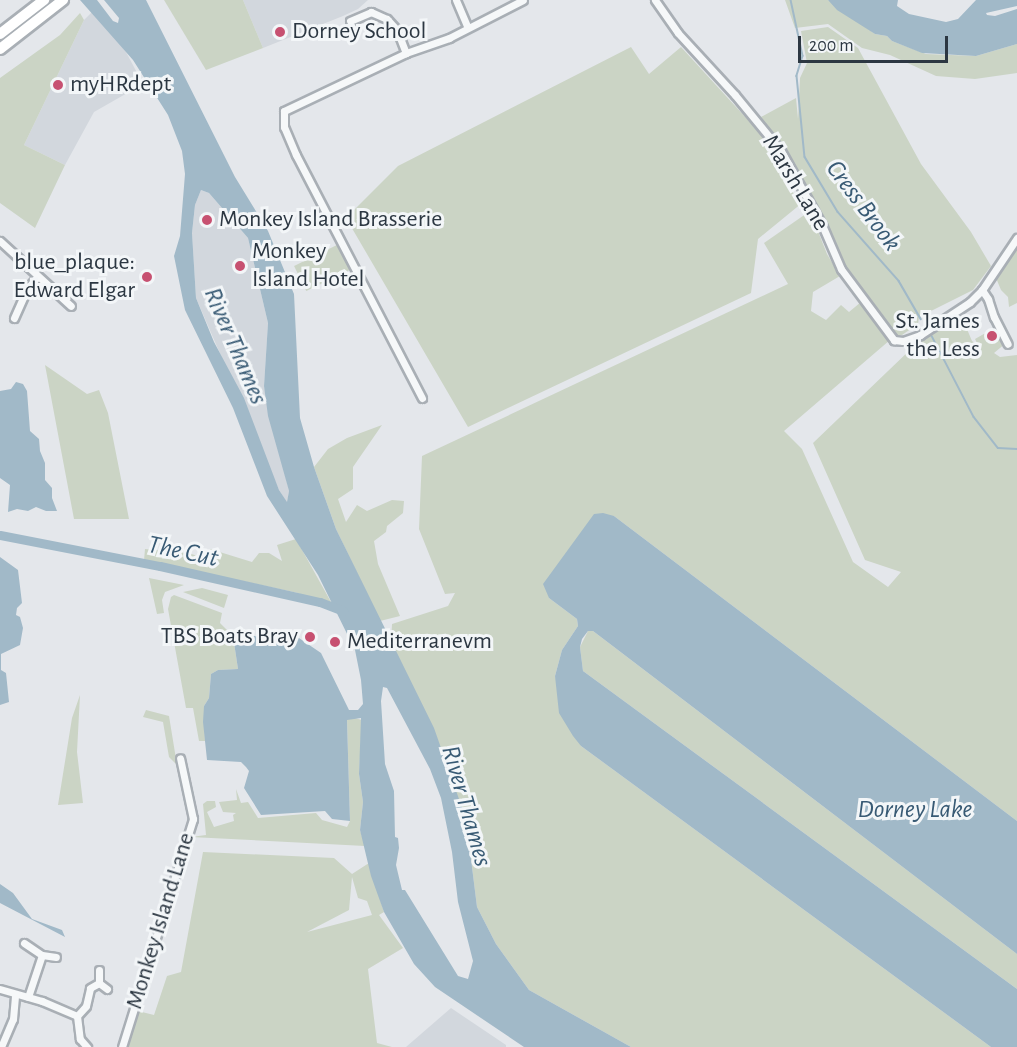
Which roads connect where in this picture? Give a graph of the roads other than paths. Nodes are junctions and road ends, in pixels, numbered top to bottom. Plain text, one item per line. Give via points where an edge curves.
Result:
1 (44, 0) edge
2 (456, 0) edge
3 (523, 0) edge
4 (655, 0) edge
5 (59, 3) edge
6 (351, 21) dead end
7 (468, 28) junction
8 (0, 34) edge
9 (0, 49) edge
10 (406, 53) junction
11 (1017, 238) edge
12 (0, 241) edge
13 (37, 277) junction
14 (982, 290) junction
15 (71, 306) dead end
16 (14, 318) dead end
17 (1008, 344) dead end
18 (422, 398) dead end
19 (180, 758) dead end
20 (24, 943) dead end
21 (42, 955) junction
22 (56, 957) dead end
23 (99, 970) dead end
24 (99, 983) junction
25 (0, 989) edge
26 (107, 989) dead end
27 (15, 995) junction
28 (28, 997) junction
29 (77, 1017) junction
30 (1, 1047) edge
31 (87, 1047) edge
32 (122, 1047) edge

1 - 8 highway
2 - 7 street
3 - 7 street
4 - 14 street, Marsh Lane via 678,33 781,151 822,225 841,269 894,340 920,335
5 - 9 highway
6 - 10 street via 371,12 394,22
7 - 10 street
10 - 18 street via 296,104 284,111 282,118 287,136
11 - 14 street
12 - 13 street
13 - 15 street
13 - 16 street
14 - 17 street
19 - 32 street, Monkey Island Lane via 193,819
20 - 21 street
21 - 22 street
21 - 28 street
23 - 24 street
24 - 26 street
24 - 29 street via 90,988 86,1006
25 - 27 street
27 - 28 street
27 - 30 street via 13,1019
28 - 29 street
29 - 31 street via 80,1039

